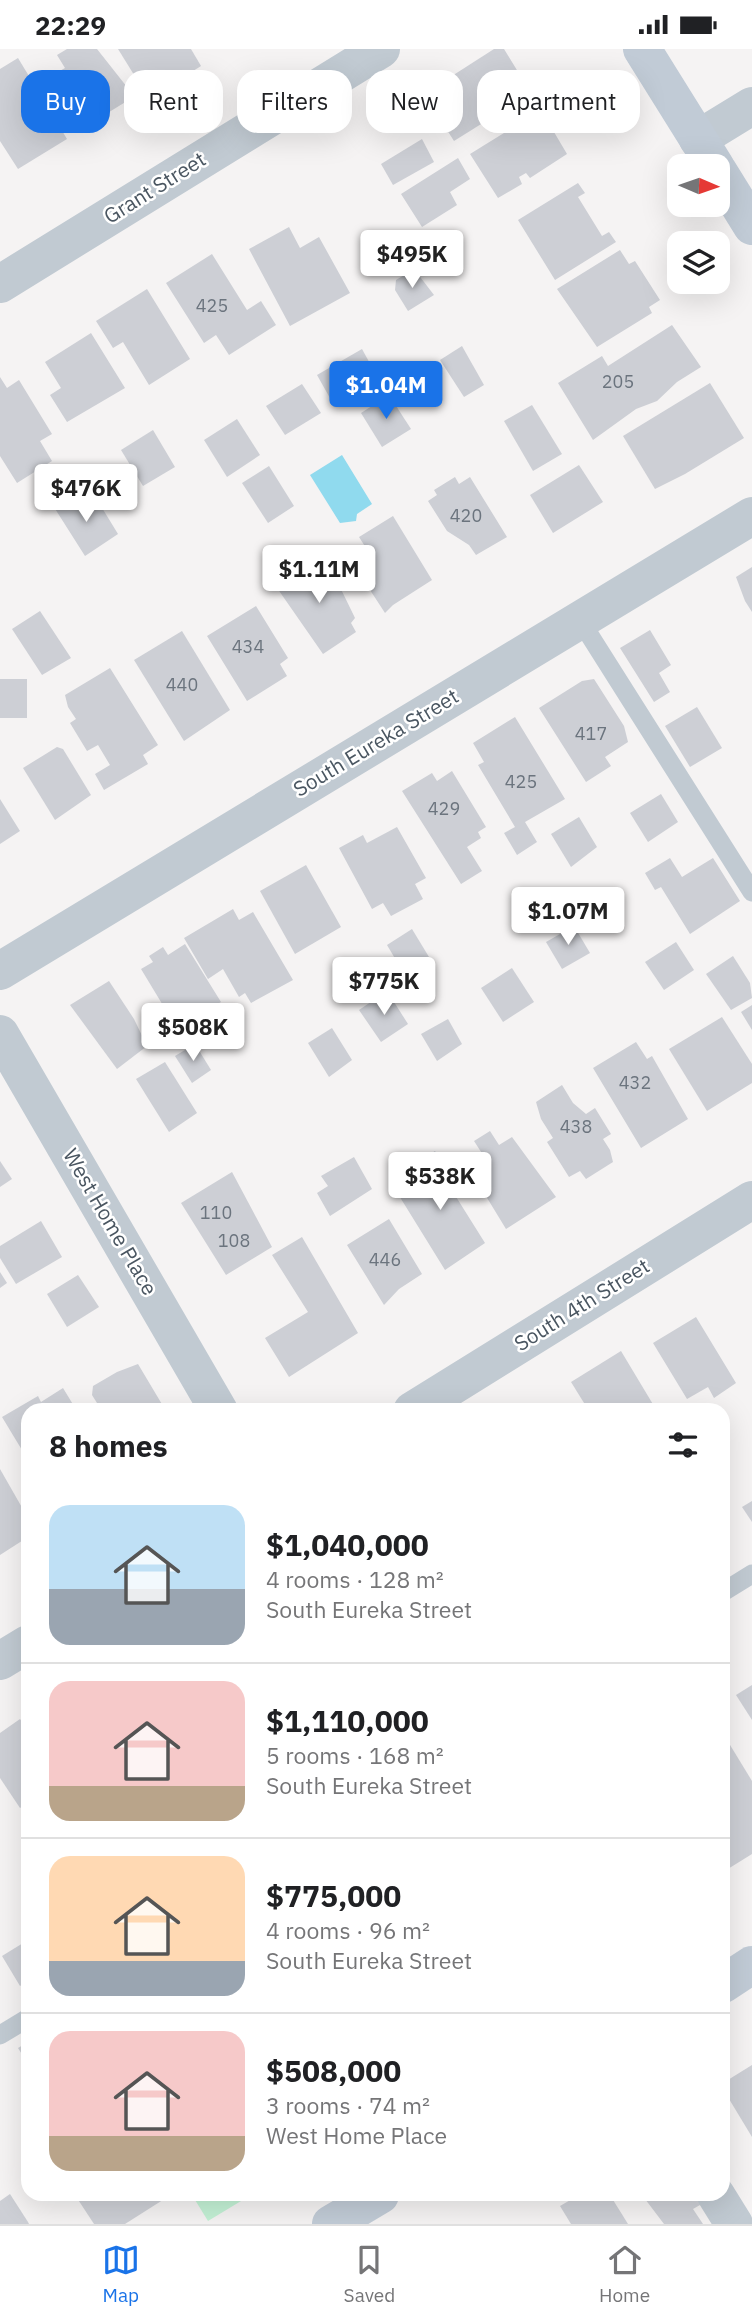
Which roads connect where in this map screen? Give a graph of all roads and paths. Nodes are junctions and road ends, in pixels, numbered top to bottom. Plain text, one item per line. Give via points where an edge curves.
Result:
1 (380, 49) edge
2 (642, 49) edge
3 (752, 106) edge
4 (707, 154) edge
5 (714, 154) edge
6 (730, 191) edge
7 (752, 226) edge
8 (0, 284) edge
9 (752, 516) edge
10 (580, 620) junction
11 (752, 892) edge
12 (0, 971) edge
13 (0, 1034) edge
14 (752, 1199) edge
15 (214, 1403) edge
16 (425, 1403) edge
17 (752, 1574) edge
18 (730, 1588) edge
19 (21, 1648) edge
20 (0, 1661) edge
21 (752, 1965) edge
22 (730, 1979) edge
23 (21, 2022) edge
24 (0, 2035) edge
25 (370, 2201) edge
26 (720, 2201) edge
27 (331, 2224) edge
28 (734, 2224) edge

1 - 8 street, Grant Street
2 - 4 street
3 - 5 street
6 - 7 street
9 - 10 street, South Eureka Street
10 - 11 lane
10 - 12 street, South Eureka Street
13 - 15 street, West Home Place
14 - 16 street, South 4th Street
17 - 18 lane
19 - 20 street
21 - 22 street
23 - 24 lane
25 - 27 street
26 - 28 street

